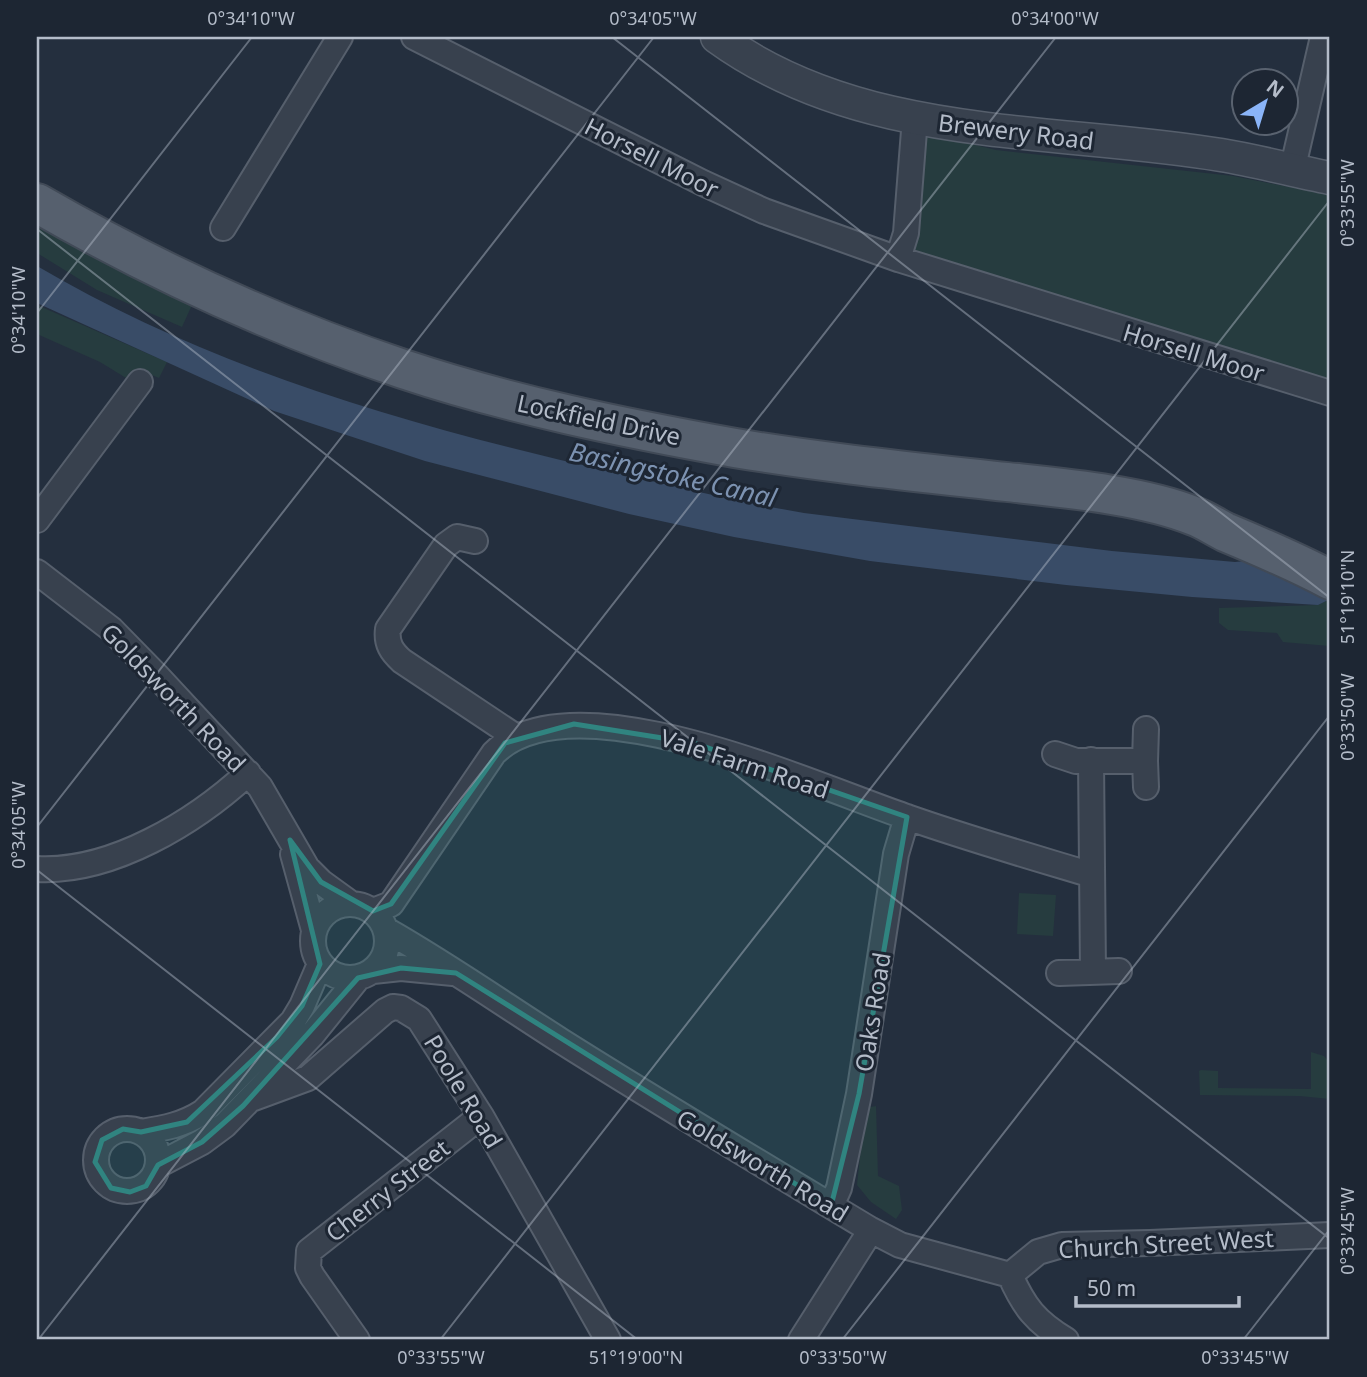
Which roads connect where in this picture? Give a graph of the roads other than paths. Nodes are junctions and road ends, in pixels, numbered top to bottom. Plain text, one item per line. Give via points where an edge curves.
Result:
1 (340, 37) edge
2 (414, 37) edge
3 (717, 37) edge
4 (1323, 37) edge
5 (915, 118) junction
6 (1292, 171) junction
7 (1330, 178) edge
8 (37, 202) edge
9 (223, 228) dead end
10 (898, 259) junction
11 (139, 382) dead end
12 (1330, 393) edge
13 (37, 520) edge
14 (1211, 525) junction
15 (475, 541) dead end
16 (1320, 552) edge
17 (37, 572) edge
18 (1330, 580) edge
19 (1146, 730) dead end
20 (516, 737) junction
21 (1055, 754) dead end
22 (1091, 760) junction
23 (1145, 761) junction
24 (248, 773) junction
25 (1146, 786) dead end
26 (907, 817) junction
27 (290, 840) junction
28 (37, 869) edge
29 (1092, 875) junction
30 (370, 915) junction
31 (314, 930) junction
32 (320, 964) junction
33 (1119, 971) dead end
34 (1093, 972) junction
35 (456, 973) junction
36 (1059, 973) dead end
37 (365, 974) junction
38 (251, 1099) junction
39 (481, 1116) junction
40 (141, 1132) junction
41 (158, 1165) junction
42 (831, 1206) junction
43 (871, 1230) junction
44 (1330, 1235) edge
45 (1010, 1275) junction
46 (357, 1340) edge
47 (608, 1340) edge
48 (801, 1340) edge
49 (1066, 1340) edge

1 - 9 street
2 - 10 street, Horsell Moor via 733,197
3 - 5 street, Brewery Road via 758,63 822,92
4 - 6 street
5 - 6 street, Brewery Road via 1222,156
5 - 10 street via 906,233
6 - 7 street, Brewery Road
8 - 14 main road, Lockfield Drive via 175,277 302,333 504,398 736,448 1080,491 1152,504
10 - 12 street, Horsell Moor
11 - 13 street
14 - 16 main road, Lockfield Drive via 1223,513
14 - 18 main road, Lockfield Drive
15 - 20 street via 463,536 451,540 388,629 388,640 402,661
17 - 24 street, Goldsworth Road via 120,638
19 - 23 street
20 - 26 street, Vale Farm Road via 574,724 667,736
20 - 30 street, Vale Farm Road via 494,753 391,904
21 - 22 street
22 - 23 street
22 - 29 street
23 - 25 street
24 - 27 street, Goldsworth Road
24 - 28 street via 203,810 134,849 87,863
26 - 29 street, Vale Farm Road
26 - 42 street, Oaks Road via 896,854 859,1094
27 - 30 street, Goldsworth Road via 321,882
27 - 31 street, Goldsworth Road
29 - 34 street
30 - 31 street via 338,905 319,919
30 - 35 street, Goldsworth Road
30 - 37 street via 386,951 382,962
31 - 32 street via 314,954
32 - 37 street via 339,977
32 - 40 street via 293,1021 203,1112 174,1127
33 - 34 street
34 - 36 street
35 - 37 street, Goldsworth Road via 401,968
35 - 42 street, Goldsworth Road
37 - 38 street
38 - 39 street, Poole Road via 308,1078 393,1007 419,1018
38 - 41 street via 202,1142
39 - 46 street, Cherry Street via 309,1251 312,1276
39 - 47 street, Poole Road
40 - 41 street via 153,1142
40 - 41 street via 123,1129 102,1140 95,1162 98,1173 111,1188 130,1192 146,1186
42 - 43 street, Goldsworth Road
43 - 45 street, Goldsworth Road via 901,1245
43 - 48 street
44 - 45 street, Church Street West via 1062,1245 1038,1252
45 - 49 street via 1033,1315

